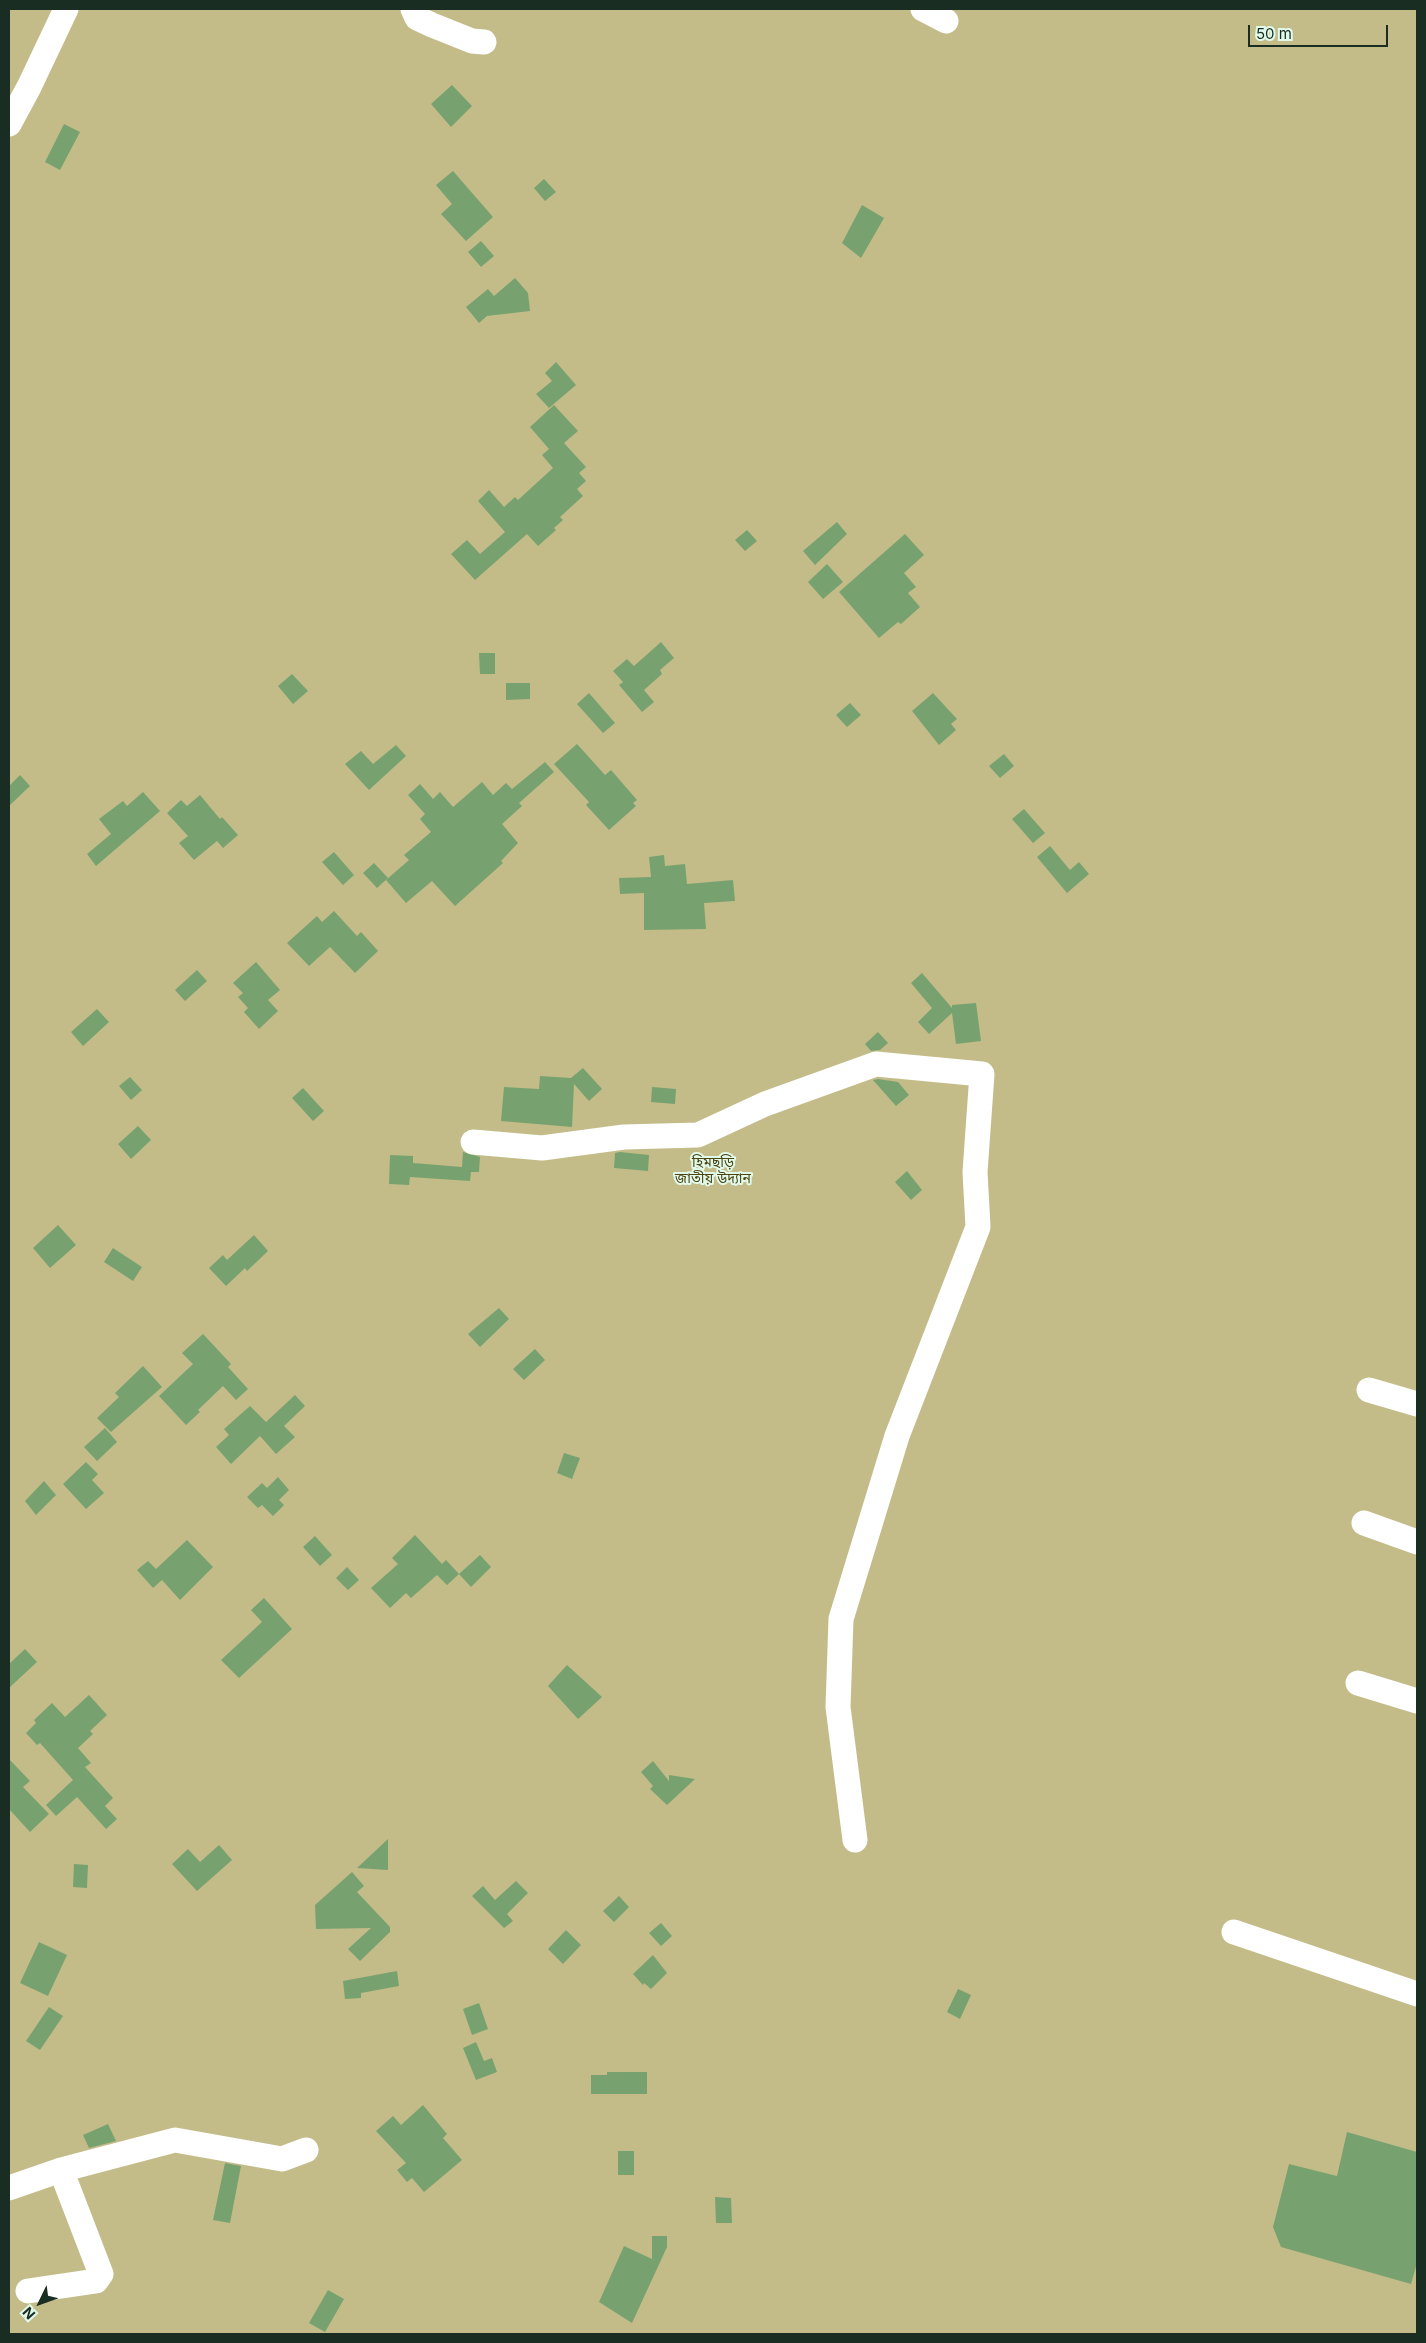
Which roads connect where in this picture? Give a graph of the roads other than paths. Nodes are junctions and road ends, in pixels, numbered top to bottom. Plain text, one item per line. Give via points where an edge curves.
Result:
1 (66, 9) edge
2 (413, 9) edge
3 (923, 9) edge
4 (946, 21) dead end
5 (484, 42) dead end
6 (9, 124) edge
7 (473, 1142) dead end
8 (1369, 1390) dead end
9 (1417, 1404) edge
10 (1364, 1524) dead end
11 (1417, 1542) edge
12 (1358, 1683) dead end
13 (1417, 1701) edge
14 (854, 1840) dead end
15 (1234, 1932) dead end
16 (1417, 1994) edge
17 (306, 2150) dead end
18 (62, 2170) junction
19 (9, 2188) edge
20 (28, 2291) dead end

1 - 6 street
2 - 5 street via 417,18 432,25 472,41
3 - 4 street
7 - 14 street via 542,1148 624,1137 698,1135 765,1104 876,1064 982,1074 975,1172 978,1227 897,1436 842,1619 838,1707
8 - 9 street
10 - 11 street
12 - 13 street
15 - 16 street
17 - 18 street via 282,2159 175,2140
18 - 19 street
18 - 20 street via 101,2274 96,2281

